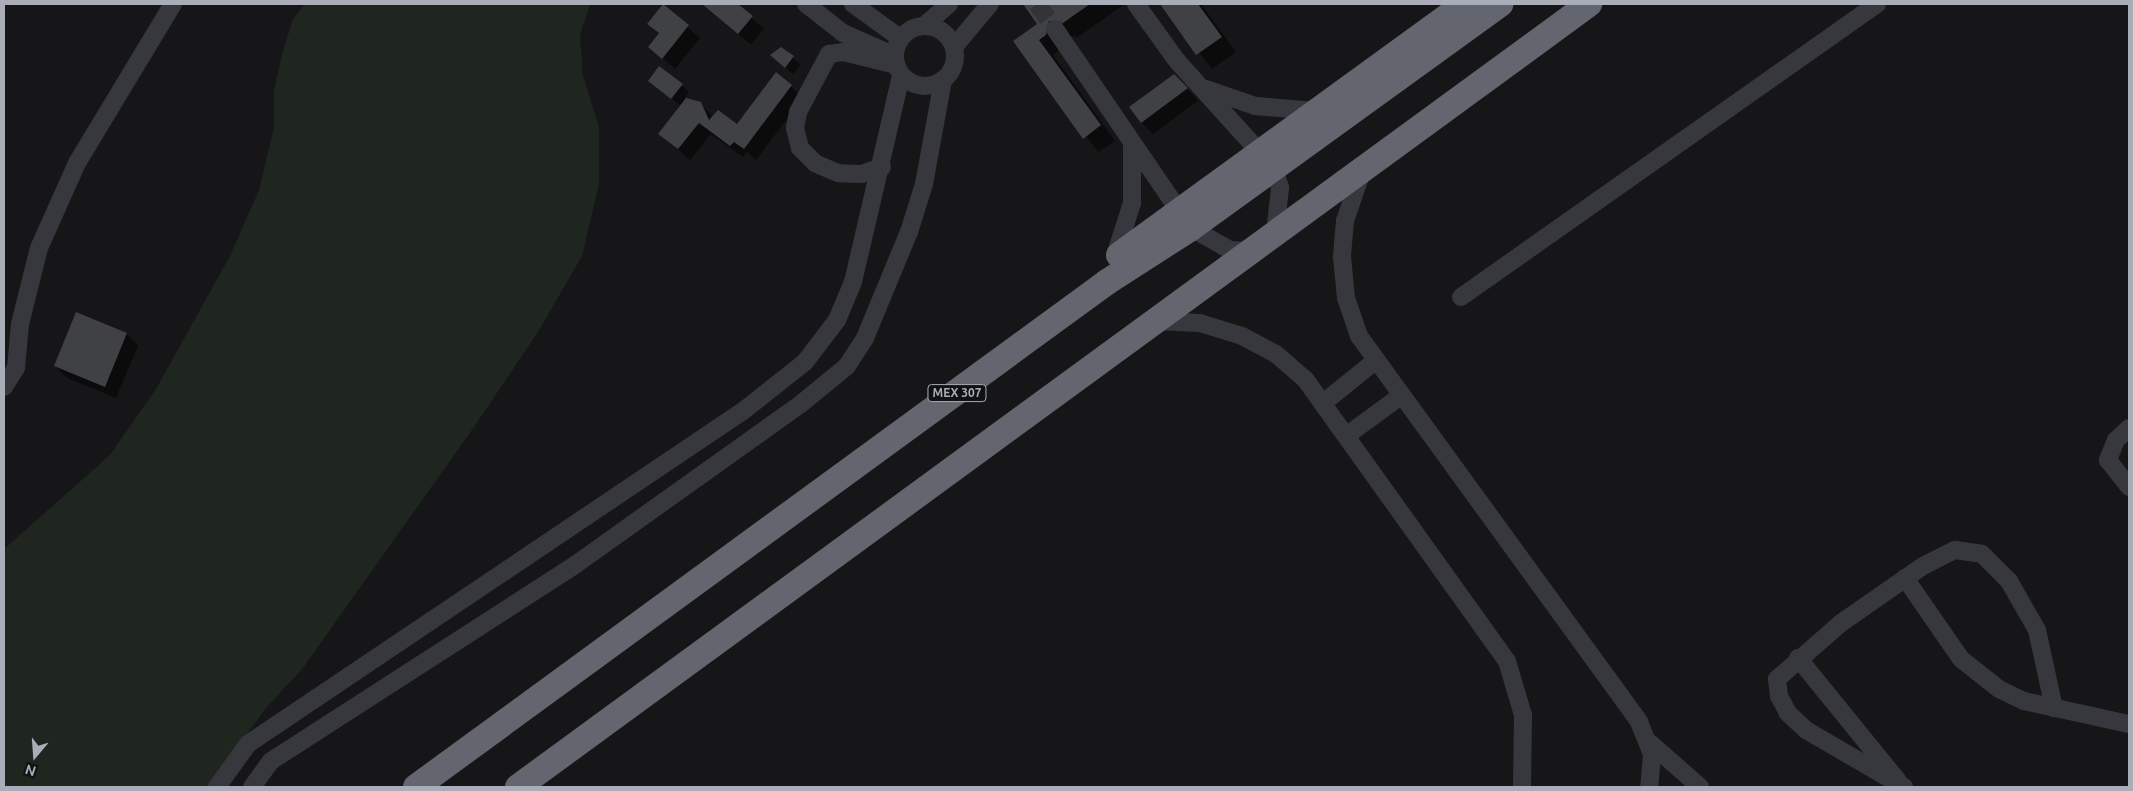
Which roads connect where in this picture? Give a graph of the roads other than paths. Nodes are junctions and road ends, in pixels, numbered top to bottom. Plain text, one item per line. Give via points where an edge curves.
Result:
1 (173, 4) edge
2 (806, 4) edge
3 (853, 4) edge
4 (949, 4) edge
5 (990, 4) edge
6 (1136, 4) edge
7 (1464, 4) edge
8 (1501, 4) edge
9 (1589, 4) edge
10 (1877, 4) edge
11 (925, 25) junction
12 (1054, 29) tunnel mouth
13 (900, 38) junction
14 (954, 47) junction
15 (897, 66) junction
16 (943, 80) junction
17 (1199, 87) junction
18 (1317, 111) junction
19 (1131, 138) junction
20 (1268, 160) junction
21 (882, 167) junction
22 (1363, 170) junction
23 (1185, 219) junction
24 (1275, 233) junction
25 (1252, 251) junction
26 (1114, 259) junction
27 (1461, 297) dead end
28 (1156, 321) junction
29 (1374, 362) junction
30 (4, 386) edge
31 (1402, 395) junction
32 (1323, 403) junction
33 (2129, 428) edge
34 (1346, 436) junction
35 (2129, 487) edge
36 (735, 558) junction
37 (1905, 578) junction
38 (1798, 658) junction
39 (2054, 708) junction
40 (2129, 724) edge
41 (1650, 743) junction
42 (217, 787) edge
43 (252, 787) edge
44 (416, 787) edge
45 (518, 787) edge
46 (1522, 787) edge
47 (1649, 787) edge
48 (1700, 787) edge
49 (1903, 787) edge

1 - 30 street via 77,163 39,248 20,324 16,368
2 - 15 street via 843,33
3 - 13 street
4 - 11 street
5 - 14 street
6 - 17 street
7 - 18 highway
8 - 20 highway
9 - 22 highway
10 - 27 street
11 - 13 street
11 - 14 street via 944,31
12 - 19 street
13 - 15 street
14 - 16 street via 954,65
15 - 16 street via 926,86
15 - 21 street
15 - 21 street via 843,52 830,54 798,112 795,128 800,148 823,166 862,174
16 - 43 street via 924,184 908,232 865,338 847,366 802,404 576,565 271,761
17 - 18 street via 1255,106
17 - 20 street
18 - 20 highway
19 - 23 street
19 - 26 street via 1132,203
20 - 23 highway
20 - 24 street via 1280,188
21 - 42 street via 853,282 836,320 805,362 743,411 248,744
22 - 24 highway
22 - 29 street via 1345,221 1342,278 1351,317
23 - 25 street via 1230,250
23 - 26 highway
23 - 36 highway, MEX 307 via 1107,282
24 - 25 highway
25 - 28 highway
26 - 36 highway via 780,504 751,531
28 - 32 street via 1200,323 1260,344 1305,379
28 - 45 highway
29 - 31 street
29 - 32 street
31 - 34 street
31 - 41 street via 1639,722
32 - 34 street
33 - 35 street via 2116,440 2108,460
34 - 46 street via 1508,661 1523,715
36 - 44 highway, MEX 307
37 - 38 street
37 - 39 street via 1942,635 1977,674 2024,701
37 - 39 street via 1955,550 1982,554 2009,581 2037,630
38 - 49 street
38 - 49 street via 1777,679 1779,696 1788,713 1830,748
39 - 40 street
41 - 47 street
41 - 48 street

